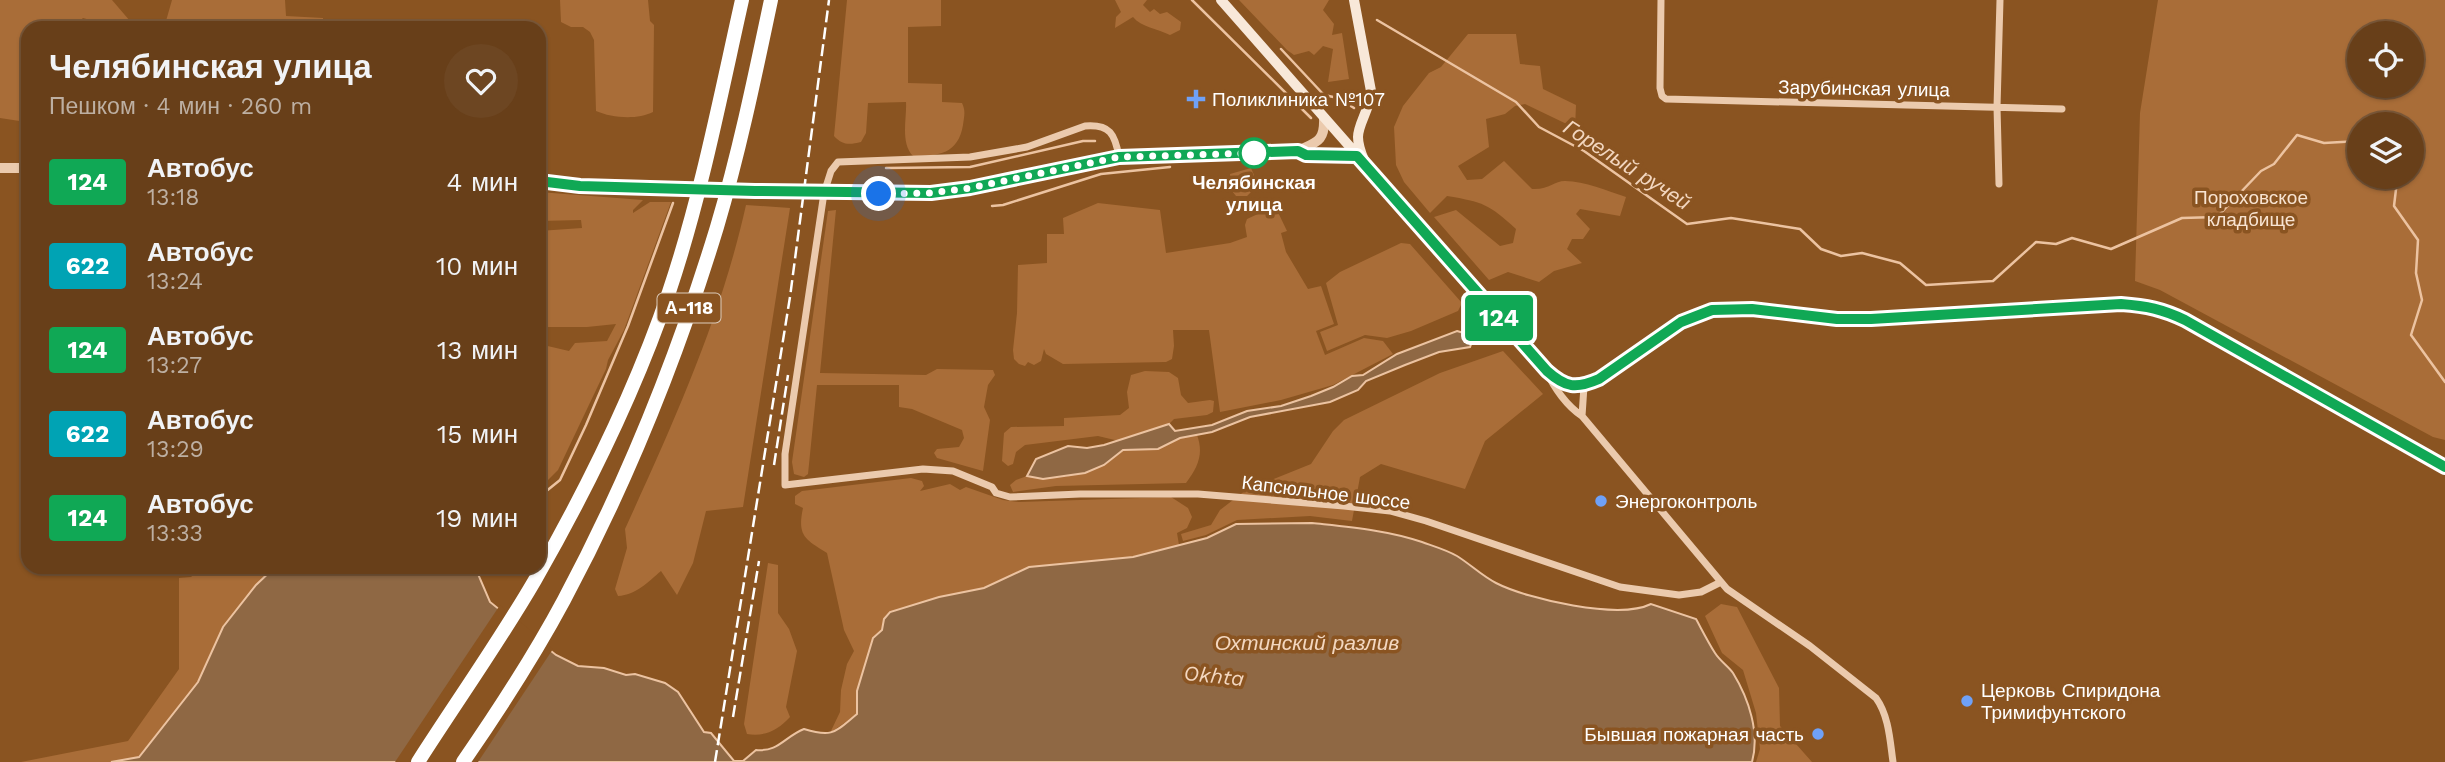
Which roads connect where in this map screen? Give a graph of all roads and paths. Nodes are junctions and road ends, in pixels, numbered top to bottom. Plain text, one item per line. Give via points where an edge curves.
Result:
1 (742, 0) edge
2 (771, 0) edge
3 (1221, 0) edge
4 (1354, 0) edge
5 (1661, 0) edge
6 (2000, 0) edge
7 (1997, 107) junction
8 (2062, 109) dead end
9 (1324, 118) junction
10 (1298, 151) junction
11 (1119, 157) junction
12 (1361, 160) junction
13 (0, 168) edge
14 (21, 168) edge
15 (546, 182) edge
16 (1999, 184) dead end
17 (1547, 371) junction
18 (1584, 386) junction
19 (1583, 416) junction
20 (2445, 467) edge
21 (546, 560) edge
22 (538, 574) edge
23 (1721, 582) junction
24 (418, 762) edge
25 (463, 762) edge
26 (1893, 762) edge

1 - 21 highway, А-118 via 699,191 669,293 591,476
2 - 25 highway, А-118 via 716,228 666,374 619,487 564,600
3 - 9 main road
4 - 12 main road via 1371,91 1359,128
5 - 7 street, Зарубинская улица via 1660,89 1666,99
6 - 7 street
7 - 8 street, Зарубинская улица
7 - 16 street
9 - 10 street via 1322,137
9 - 12 main road
10 - 11 street
10 - 12 street
11 - 15 street, bridge via 931,193
11 - 23 street, Капсюльное шоссе via 1110,131 1095,125 1027,147 970,157 838,162 824,193 785,454 785,485 923,469 953,471 1010,497 1187,494 1344,506 1426,521 1620,587 1678,595 1701,592
12 - 17 main road
13 - 14 street
17 - 18 main road via 1565,384
17 - 19 street via 1552,383
18 - 19 street
18 - 20 main road via 1681,322 1712,310 1871,319 2148,306 2185,320
19 - 23 street
22 - 24 highway, А-118
23 - 26 street via 1876,698 1886,720

